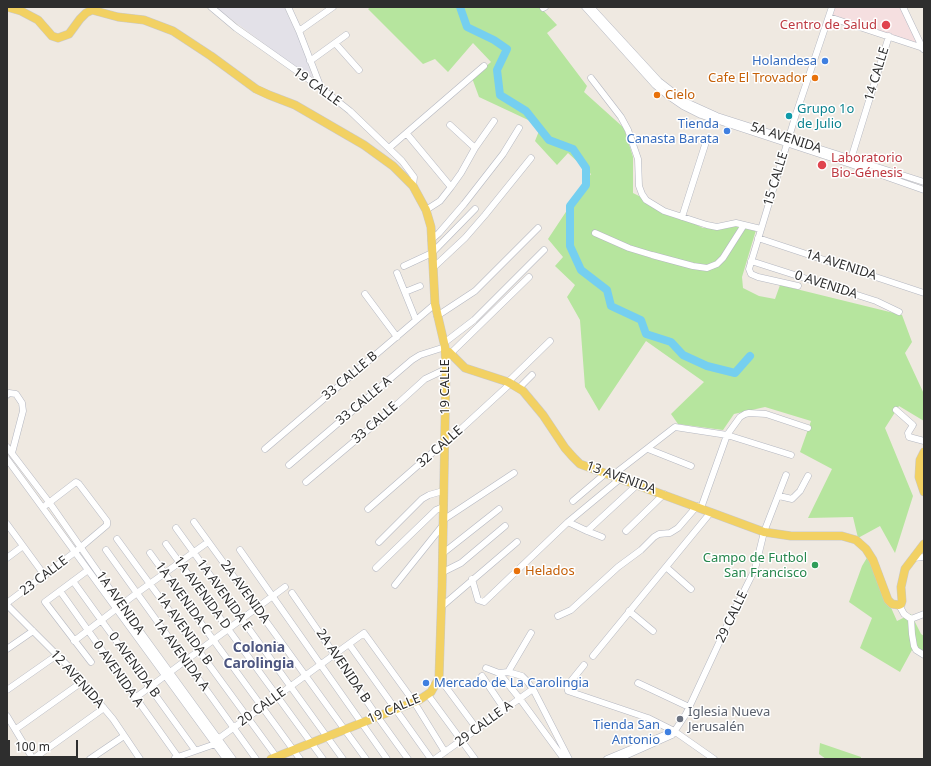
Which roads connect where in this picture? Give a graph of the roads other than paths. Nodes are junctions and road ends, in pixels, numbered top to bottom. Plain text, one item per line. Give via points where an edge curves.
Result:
1 (7, 7) edge
2 (211, 7) edge
3 (333, 7) edge
4 (585, 7) edge
5 (592, 7) edge
6 (832, 7) edge
7 (903, 7) edge
8 (290, 8) edge
9 (829, 17) junction
10 (299, 31) junction
11 (346, 35) dead end
12 (889, 36) junction
13 (335, 43) junction
14 (923, 49) edge
15 (310, 61) junction
16 (484, 66) dead end
17 (359, 70) dead end
18 (591, 78) dead end
19 (320, 88) junction
20 (494, 121) dead end
21 (450, 125) dead end
22 (519, 128) dead end
23 (406, 134) junction
24 (788, 141) junction
25 (705, 145) dead end
26 (389, 148) junction
27 (475, 148) junction
28 (530, 158) dead end
29 (851, 159) junction
30 (924, 182) edge
31 (413, 186) junction
32 (451, 187) junction
33 (924, 190) edge
34 (475, 209) dead end
35 (426, 210) junction
36 (682, 217) junction
37 (744, 225) junction
38 (538, 228) dead end
39 (761, 229) junction
40 (595, 233) dead end
41 (758, 238) junction
42 (431, 240) junction
43 (544, 250) dead end
44 (432, 253) junction
45 (751, 261) junction
46 (404, 266) dead end
47 (434, 267) junction
48 (397, 273) dead end
49 (529, 277) dead end
50 (420, 286) dead end
51 (798, 286) dead end
52 (405, 292) junction
53 (924, 292) edge
54 (365, 294) dead end
55 (435, 304) junction
56 (899, 312) dead end
57 (437, 316) junction
58 (416, 320) junction
59 (396, 337) junction
60 (550, 341) dead end
61 (446, 349) junction
62 (446, 369) junction
63 (532, 375) dead end
64 (509, 383) junction
65 (519, 388) junction
66 (8, 394) edge
67 (896, 410) dead end
68 (808, 428) dead end
69 (727, 435) junction
70 (924, 441) edge
71 (445, 442) junction
72 (7, 447) edge
73 (265, 449) dead end
74 (648, 450) junction
75 (924, 452) edge
76 (12, 454) junction
77 (790, 455) dead end
78 (7, 459) edge
79 (19, 464) junction
80 (289, 464) dead end
81 (691, 466) dead end
82 (13, 467) junction
83 (7, 472) edge
84 (514, 473) dead end
85 (614, 475) junction
86 (786, 475) dead end
87 (808, 476) dead end
88 (306, 482) dead end
89 (638, 484) junction
90 (444, 491) junction
91 (924, 492) edge
92 (664, 494) junction
93 (779, 496) junction
94 (573, 501) dead end
95 (49, 502) junction
96 (42, 507) junction
97 (443, 507) junction
98 (699, 507) junction
99 (368, 509) dead end
100 (499, 509) dead end
101 (711, 512) junction
102 (194, 522) dead end
103 (568, 522) junction
104 (443, 523) junction
105 (7, 524) edge
106 (504, 526) dead end
107 (176, 528) dead end
108 (586, 531) junction
109 (626, 531) dead end
110 (764, 532) junction
111 (602, 537) dead end
112 (117, 539) dead end
113 (208, 542) junction
114 (379, 542) dead end
115 (517, 542) dead end
116 (166, 544) dead end
117 (924, 544) edge
118 (23, 546) junction
119 (80, 547) junction
120 (106, 550) dead end
121 (240, 550) dead end
122 (75, 552) junction
123 (193, 552) junction
124 (150, 553) dead end
125 (442, 554) junction
126 (924, 557) edge
127 (7, 558) edge
128 (913, 558) junction
129 (180, 562) junction
130 (666, 567) junction
131 (376, 568) dead end
132 (88, 570) junction
133 (443, 572) junction
134 (164, 573) junction
135 (44, 576) junction
136 (472, 579) junction
137 (73, 581) junction
138 (150, 584) junction
139 (395, 585) dead end
140 (285, 587) dead end
141 (691, 589) dead end
142 (60, 591) junction
143 (292, 592) dead end
144 (137, 593) junction
145 (272, 597) junction
146 (7, 604) edge
147 (899, 606) junction
148 (118, 607) junction
149 (441, 607) junction
150 (257, 608) junction
151 (629, 611) junction
152 (923, 615) edge
153 (558, 616) dead end
154 (242, 619) junction
155 (102, 620) junction
156 (911, 620) junction
157 (228, 629) junction
158 (33, 631) junction
159 (88, 631) junction
160 (653, 631) dead end
161 (531, 633) dead end
162 (213, 640) junction
163 (74, 641) junction
164 (349, 644) junction
165 (7, 649) edge
166 (200, 650) junction
167 (335, 654) junction
168 (57, 655) junction
169 (924, 655) edge
170 (593, 656) dead end
171 (185, 661) junction
172 (91, 662) dead end
173 (320, 664) junction
174 (584, 665) dead end
175 (486, 668) dead end
176 (508, 672) junction
177 (499, 673) junction
178 (167, 674) junction
179 (306, 674) junction
180 (482, 676) dead end
181 (82, 682) junction
182 (443, 683) dead end
183 (638, 683) dead end
184 (290, 686) junction
185 (150, 687) junction
186 (533, 689) junction
187 (7, 690) edge
188 (428, 695) junction
189 (276, 696) junction
190 (135, 698) junction
191 (520, 699) junction
192 (414, 702) junction
193 (263, 707) junction
194 (689, 707) junction
195 (104, 708) junction
196 (396, 710) junction
197 (505, 710) junction
198 (7, 716) edge
199 (377, 716) junction
200 (246, 718) junction
201 (362, 723) junction
202 (233, 727) junction
203 (16, 729) junction
204 (344, 729) junction
205 (477, 729) junction
206 (674, 731) junction
207 (124, 736) junction
208 (326, 736) junction
209 (462, 740) junction
210 (218, 742) junction
211 (310, 743) junction
212 (195, 750) junction
213 (294, 750) junction
214 (445, 752) junction
215 (176, 758) edge
216 (275, 758) edge
217 (33, 759) edge
218 (90, 759) edge
219 (140, 759) edge
220 (226, 759) edge
221 (233, 759) edge
222 (256, 759) edge
223 (300, 759) edge
224 (323, 759) edge
225 (343, 759) edge
226 (366, 759) edge
227 (388, 759) edge
228 (408, 759) edge
229 (431, 759) edge
230 (436, 759) edge
231 (475, 759) edge
232 (564, 759) edge
233 (569, 759) edge
234 (607, 759) edge
235 (618, 759) edge
236 (714, 759) edge

1 - 31 main road via 38,20 47,32 58,38 69,34 80,19 92,10 144,20 173,31 256,89 295,105 364,145 393,166
2 - 19 street, 19 CALLE
3 - 10 street
4 - 24 street, 5A AVENIDA via 655,85 683,106 700,115
5 - 24 street, 5A AVENIDA via 659,81 686,102 717,116
6 - 9 street, 15 CALLE
7 - 14 street
8 - 10 street
9 - 12 street
9 - 24 street, 15 CALLE
10 - 15 street
11 - 13 street
12 - 14 street
12 - 29 street, 14 CALLE
13 - 15 street
13 - 17 street
15 - 19 street
16 - 23 street
18 - 36 street via 628,130 638,159 638,179 642,194 657,207
19 - 26 street, 19 CALLE via 350,111
20 - 27 street
21 - 27 street
22 - 42 street via 503,154 464,204
23 - 26 street
23 - 32 street
24 - 29 street, 5A AVENIDA
24 - 33 street, 5A AVENIDA
24 - 39 street, 15 CALLE
25 - 36 street
26 - 31 street, 19 CALLE via 414,177
27 - 32 street
28 - 47 street via 465,238
29 - 30 street, 5A AVENIDA
31 - 35 main road, 19 CALLE
32 - 35 street via 440,201
34 - 44 street
35 - 42 main road, 19 CALLE
36 - 37 street via 717,227 736,223
37 - 39 street
37 - 40 street via 723,258 707,268 629,248
38 - 57 street via 475,291
39 - 41 street, 15 CALLE
41 - 45 street, 15 CALLE
41 - 53 street, 1A AVENIDA
42 - 44 main road, 19 CALLE
43 - 61 street, 33 CALLE A
44 - 46 street
44 - 47 main road, 19 CALLE
45 - 51 street via 751,274
45 - 56 street, 0 AVENIDA via 876,301
47 - 55 main road, 19 CALLE
48 - 52 street
49 - 61 street
50 - 52 street
52 - 58 street
54 - 59 street
55 - 57 main road, 19 CALLE
55 - 58 street, 33 CALLE B
57 - 61 main road, 19 CALLE
58 - 59 street, 33 CALLE B
59 - 73 street, 33 CALLE B
60 - 64 street, 32 CALLE
61 - 62 main road, 19 CALLE
61 - 64 main road, 13 AVENIDA via 465,368
61 - 80 street, 33 CALLE A via 420,355 412,360
62 - 71 main road, 19 CALLE
62 - 88 street, 33 CALLE via 425,379
63 - 65 street
64 - 65 main road, 13 AVENIDA
64 - 71 street, 32 CALLE
65 - 85 main road, 13 AVENIDA via 538,409 573,458 580,464
66 - 76 street via 16,394 23,411
67 - 70 street via 913,424 908,433 909,437
68 - 69 street via 766,414 749,413 740,417
69 - 74 street via 676,427
69 - 77 street
69 - 98 street
71 - 90 main road, 19 CALLE
71 - 99 street, 32 CALLE
72 - 76 street, 1A AVENIDA
74 - 81 street
74 - 85 street
75 - 91 main road via 920,460 919,477
76 - 79 street, 1A AVENIDA
78 - 82 street, 1A AVENIDA
79 - 82 street
79 - 95 street, 1A AVENIDA
82 - 83 street
82 - 96 street, 1A AVENIDA
84 - 104 street
85 - 89 main road, 13 AVENIDA
85 - 94 street
85 - 103 street
86 - 93 street, 29 CALLE
87 - 93 street via 792,499
89 - 92 main road, 13 AVENIDA
89 - 108 street
90 - 97 main road, 19 CALLE
90 - 114 street via 422,499
92 - 98 main road, 13 AVENIDA
92 - 109 street
93 - 110 street, 29 CALLE
95 - 96 street
95 - 119 street, 1A AVENIDA
95 - 119 street, 23 CALLE via 76,482 107,521 107,525
96 - 122 street, 1A AVENIDA
97 - 104 main road, 19 CALLE
97 - 131 street via 436,510
98 - 101 main road, 13 AVENIDA
98 - 153 street via 678,528 654,537 571,610
100 - 125 street
101 - 110 main road, 13 AVENIDA
101 - 130 street
102 - 113 street, 2A AVENIDA
103 - 108 street
103 - 136 street via 484,602 478,600
104 - 125 main road, 19 CALLE
104 - 139 street
105 - 118 street
106 - 133 street via 460,563
107 - 123 street, 1A AVENIDA E
108 - 111 street
110 - 147 main road, 13 AVENIDA via 791,536 842,536 856,540 873,560 889,603
110 - 194 street, 29 CALLE via 755,569
112 - 138 street, 1A AVENIDA B
113 - 123 street
113 - 150 street, 2A AVENIDA
115 - 136 street
116 - 129 street, 1A AVENIDA D
117 - 128 main road
118 - 127 street
118 - 135 street
119 - 122 street, 23 CALLE
119 - 148 street, 1A AVENIDA
120 - 144 street, 1A AVENIDA A
121 - 145 street
122 - 132 street, 1A AVENIDA
122 - 135 street, 23 CALLE
123 - 129 street
123 - 154 street, 1A AVENIDA E
124 - 134 street, 1A AVENIDA C
125 - 133 main road, 19 CALLE
126 - 128 street
128 - 147 main road via 902,576 902,601
129 - 134 street
129 - 157 street, 1A AVENIDA D
130 - 141 street
130 - 151 street
132 - 137 street
132 - 148 street, 1A AVENIDA
133 - 149 main road, 19 CALLE
134 - 138 street
134 - 162 street, 1A AVENIDA C
135 - 146 street, 23 CALLE
136 - 149 street
137 - 142 street
137 - 155 street, 0 AVENIDA B
138 - 144 street
138 - 166 street, 1A AVENIDA B
140 - 145 street
142 - 159 street, 0 AVENIDA A
142 - 163 street via 45,602
143 - 167 street, 2A AVENIDA B
144 - 148 street
144 - 171 street, 1A AVENIDA A
145 - 150 street
145 - 173 street
146 - 158 street, 12 AVENIDA
147 - 156 street
148 - 155 street
148 - 178 street, 1A AVENIDA
149 - 188 main road, 19 CALLE via 439,678
150 - 154 street
150 - 179 street, 2A AVENIDA
151 - 160 street
151 - 170 street
152 - 156 street
154 - 157 street
154 - 184 street, 1A AVENIDA E
155 - 159 street
155 - 185 street, 0 AVENIDA B
156 - 169 street via 914,646
157 - 162 street
157 - 189 street, 1A AVENIDA D
158 - 165 street
158 - 168 street, 12 AVENIDA
159 - 163 street
159 - 190 street, 0 AVENIDA A
161 - 176 street
162 - 166 street
162 - 193 street, 1A AVENIDA C
163 - 172 street
164 - 167 street, 20 CALLE
164 - 192 street, 20 CALLE via 364,633
164 - 196 street
166 - 171 street
166 - 200 street, 1A AVENIDA B
167 - 173 street, 20 CALLE
167 - 199 street, 2A AVENIDA B
168 - 181 street, 12 AVENIDA
168 - 187 street
171 - 178 street
171 - 202 street, 1A AVENIDA A
173 - 179 street, 20 CALLE
173 - 201 street
174 - 206 street via 567,686 568,691 648,718
175 - 177 street
176 - 177 street
176 - 186 street via 522,676
177 - 191 street
178 - 185 street
178 - 210 street, 1A AVENIDA
179 - 184 street, 20 CALLE
179 - 204 street, 2A AVENIDA
180 - 197 street
181 - 195 street, 12 AVENIDA
181 - 203 street
182 - 205 street
183 - 194 street
184 - 189 street, 20 CALLE
184 - 208 street, 1A AVENIDA E
185 - 190 street
185 - 212 street, 0 AVENIDA B
186 - 191 street, 29 CALLE A
186 - 233 street
188 - 192 main road, 19 CALLE
188 - 209 street
189 - 193 street, 20 CALLE
189 - 211 street, 1A AVENIDA D
190 - 215 street, 0 AVENIDA A
191 - 197 street, 29 CALLE A
191 - 232 street
192 - 196 main road, 19 CALLE
192 - 214 street
193 - 200 street, 20 CALLE
193 - 213 street, 1A AVENIDA C
194 - 206 street, 29 CALLE
195 - 207 street, 12 AVENIDA
195 - 217 street
196 - 199 main road, 19 CALLE
196 - 229 street
197 - 205 street, 29 CALLE A
198 - 203 street
199 - 201 main road, 19 CALLE
199 - 228 street, 2A AVENIDA B
200 - 202 street, 20 CALLE
200 - 216 street, 1A AVENIDA B
201 - 204 main road, 19 CALLE
201 - 227 street
202 - 210 street, 20 CALLE
202 - 222 street, 1A AVENIDA A
203 - 217 street
204 - 208 main road, 19 CALLE
204 - 226 street, 2A AVENIDA
205 - 209 street, 29 CALLE A
206 - 234 street
206 - 235 street via 672,735 659,742
206 - 236 street
207 - 218 street
207 - 219 street, 12 AVENIDA
208 - 211 main road, 19 CALLE
208 - 225 street, 1A AVENIDA E
209 - 214 street, 29 CALLE A
209 - 231 street
210 - 212 street
210 - 220 street, 1A AVENIDA
210 - 221 street, 1A AVENIDA
211 - 213 main road, 19 CALLE
211 - 224 street, 1A AVENIDA D
212 - 215 street
213 - 216 main road, 19 CALLE
213 - 223 street, 1A AVENIDA C
214 - 230 street, 29 CALLE A

